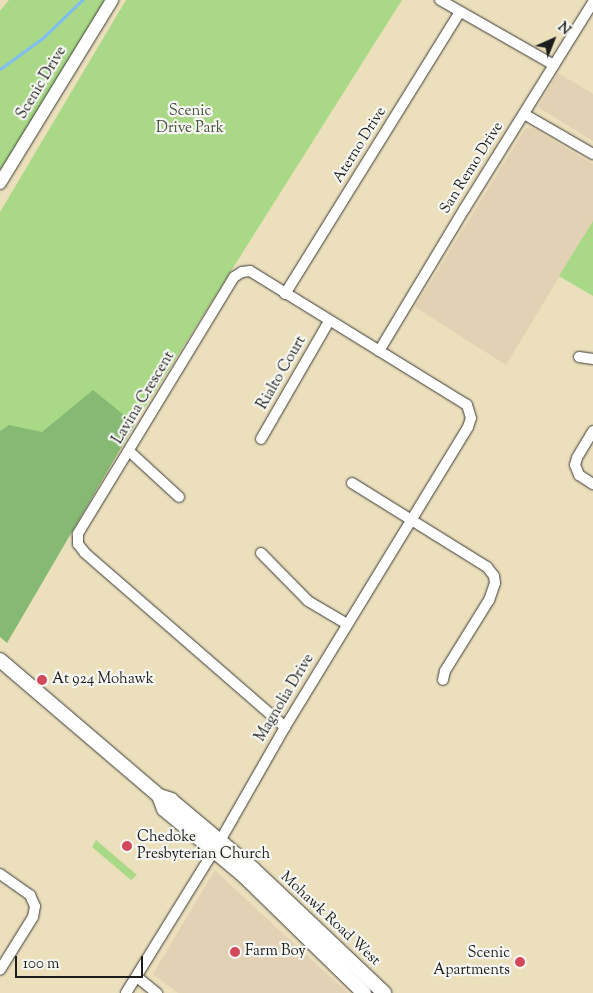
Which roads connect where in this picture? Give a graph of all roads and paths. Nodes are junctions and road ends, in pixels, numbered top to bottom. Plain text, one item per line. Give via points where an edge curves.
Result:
1 (112, 0) edge
2 (440, 0) edge
3 (593, 2) edge
4 (460, 12) junction
5 (554, 65) junction
6 (524, 114) junction
7 (593, 154) edge
8 (0, 183) edge
9 (285, 294) junction
10 (329, 321) junction
11 (379, 351) junction
12 (580, 357) dead end
13 (593, 360) edge
14 (472, 418) joint
15 (593, 431) edge
16 (261, 440) dead end
17 (129, 451) junction
18 (352, 484) dead end
19 (593, 484) edge
20 (179, 497) dead end
21 (411, 519) junction
22 (261, 553) dead end
23 (347, 624) junction
24 (0, 660) edge
25 (443, 680) dead end
26 (284, 727) junction
27 (216, 846) junction
28 (0, 874) edge
29 (0, 970) edge
30 (136, 977) junction
31 (126, 993) edge
32 (157, 993) edge
33 (364, 993) edge
34 (384, 993) edge

1 - 8 street, Scenic Drive
2 - 4 street
3 - 5 street, San Remo Drive
4 - 5 street
4 - 9 street, Aterno Drive
5 - 6 street, San Remo Drive
6 - 7 street
6 - 11 street, San Remo Drive
9 - 10 street, Lavina Crescent
9 - 17 street, Lavina Crescent via 250,272 234,277
10 - 11 street, Lavina Crescent
10 - 16 street, Rialto Court
11 - 14 street, Lavina Crescent via 467,405
12 - 13 street
14 - 21 street, Magnolia Drive
15 - 19 street via 576,465 579,474
17 - 20 street
17 - 26 street, Lavina Crescent via 78,534 78,544 84,553
18 - 21 street
21 - 23 street, Magnolia Drive
21 - 25 street via 487,567 494,576 489,600 445,671
22 - 23 street via 308,601
23 - 26 street, Magnolia Drive
24 - 27 main road, Mohawk Road West via 159,796 164,809
26 - 27 street, Magnolia Drive
27 - 30 street, Magnolia Drive
27 - 33 main road, Mohawk Road West
27 - 34 main road, Mohawk Road West via 252,868
28 - 29 street via 30,895 35,906 33,917
30 - 31 street, Magnolia Drive
30 - 32 street

